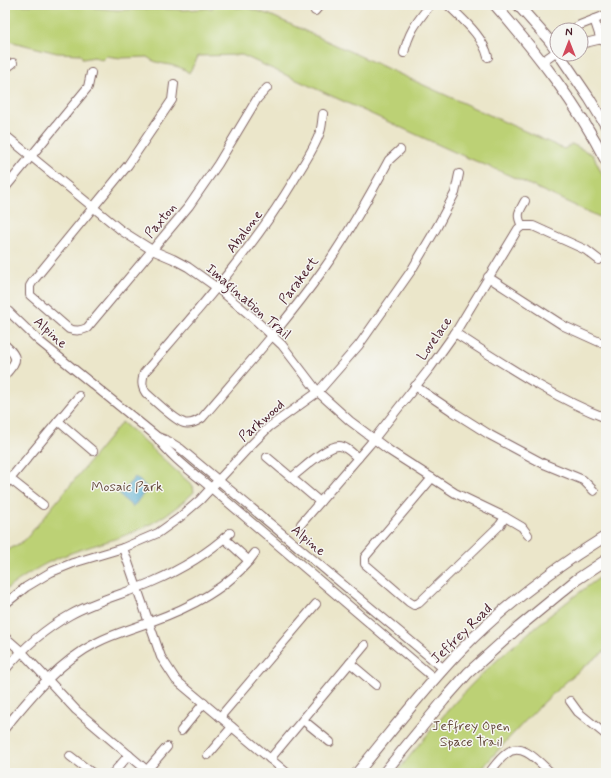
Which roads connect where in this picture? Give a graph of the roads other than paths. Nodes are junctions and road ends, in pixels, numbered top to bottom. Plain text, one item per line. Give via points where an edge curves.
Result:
1 (430, 5) edge
2 (448, 5) edge
3 (495, 5) edge
4 (518, 5) edge
5 (606, 15) edge
6 (594, 19) junction
7 (588, 22) edge
8 (603, 39) edge
9 (549, 40) edge
10 (589, 42) edge
11 (404, 53) dead end
12 (488, 57) dead end
13 (549, 57) edge
14 (542, 62) junction
15 (564, 62) edge
16 (13, 63) dead end
17 (5, 69) edge
18 (91, 73) dead end
19 (174, 84) dead end
20 (267, 88) dead end
21 (323, 114) dead end
22 (606, 126) edge
23 (5, 135) edge
24 (400, 150) dead end
25 (31, 156) junction
26 (606, 161) edge
27 (459, 174) dead end
28 (5, 188) edge
29 (526, 201) dead end
30 (93, 208) junction
31 (522, 226) junction
32 (152, 250) junction
33 (599, 260) dead end
34 (488, 277) junction
35 (216, 288) junction
36 (5, 308) edge
37 (455, 333) junction
38 (272, 336) junction
39 (5, 345) edge
40 (606, 345) edge
41 (5, 375) edge
42 (415, 386) junction
43 (318, 392) junction
44 (79, 396) dead end
45 (161, 406) joint
46 (606, 418) edge
47 (58, 421) junction
48 (154, 435) junction
49 (374, 438) junction
50 (94, 451) dead end
51 (267, 457) dead end
52 (358, 458) junction
53 (292, 478) junction
54 (432, 478) junction
55 (6, 480) edge
56 (218, 481) junction
57 (212, 488) junction
58 (594, 491) dead end
59 (320, 502) junction
60 (43, 505) dead end
61 (504, 517) junction
62 (301, 524) dead end
63 (528, 535) dead end
64 (606, 536) edge
65 (123, 548) junction
66 (255, 553) dead end
67 (606, 560) edge
68 (249, 561) junction
69 (136, 588) junction
70 (5, 604) edge
71 (316, 604) dead end
72 (150, 622) junction
73 (5, 637) edge
74 (365, 645) dead end
75 (21, 651) junction
76 (350, 663) junction
77 (444, 669) junction
78 (5, 670) edge
79 (48, 679) junction
80 (435, 679) junction
81 (376, 684) dead end
82 (570, 700) dead end
83 (204, 703) junction
84 (220, 717) junction
85 (303, 720) junction
86 (232, 727) junction
87 (5, 728) edge
88 (181, 731) dead end
89 (606, 736) edge
90 (330, 742) dead end
91 (167, 747) dead end
92 (129, 755) junction
93 (208, 755) dead end
94 (70, 756) dead end
95 (270, 759) junction
96 (148, 772) edge
97 (92, 773) edge
98 (113, 773) edge
99 (287, 773) edge
100 (357, 773) edge
101 (384, 773) edge
102 (489, 773) edge
103 (551, 773) edge

1 - 11 street via 413,28
2 - 12 street via 476,34
3 - 14 main road
4 - 9 main road
5 - 6 street
6 - 7 street
6 - 8 street
8 - 10 street
13 - 14 street
14 - 26 main road via 579,114
15 - 22 main road
16 - 17 street
18 - 25 street via 88,87
19 - 30 street, Paxton via 172,100 154,129
20 - 32 street, Paxton via 257,99 189,206
21 - 35 street, Abalone via 321,132 280,203
23 - 25 street, Imagination Trail
24 - 38 street, Parakeet via 389,160 323,270
25 - 28 street
25 - 30 street, Imagination Trail
27 - 43 street, Parkwood via 455,193 411,271 359,344
29 - 31 street via 518,218
30 - 32 street, Imagination Trail
30 - 32 street, Paxton via 30,286 30,295 69,329 81,331 87,328
31 - 33 street via 534,226 586,250
31 - 34 street, Lovelace via 514,233
32 - 35 street, Imagination Trail via 188,267
34 - 37 street, Lovelace
34 - 40 street via 564,326
35 - 38 street, Imagination Trail
35 - 45 street, Abalone via 144,373 142,388
36 - 48 street, Alpine via 44,345
37 - 42 street, Lovelace
37 - 46 street via 553,394
38 - 43 street, Imagination Trail via 282,345
38 - 45 street, Parakeet via 196,422 184,423
39 - 41 street via 14,354 16,362
42 - 49 street, Lovelace
42 - 58 street via 490,435 538,461 582,480
43 - 49 street, Imagination Trail via 350,421
43 - 56 street, Parkwood via 269,427
44 - 47 street
47 - 50 street
47 - 55 street
48 - 56 street, Alpine via 181,450
48 - 57 street, Alpine via 162,446
49 - 52 street, Lovelace
49 - 54 street, Imagination Trail
51 - 53 street
52 - 53 street via 339,446 327,451
52 - 59 street, Lovelace
53 - 59 street
54 - 61 street, Imagination Trail via 455,493
54 - 61 street via 364,560 365,564 414,605 500,525
55 - 60 street
56 - 57 street, Parkwood
56 - 77 street, Alpine
57 - 65 street, Parkwood via 158,533
57 - 80 street, Alpine
59 - 62 street, Lovelace
61 - 63 street, Imagination Trail via 522,527
64 - 77 main road, Jeffrey Road via 517,599
65 - 69 street
65 - 70 street, Parkwood via 51,572
66 - 68 street
67 - 101 main road via 576,580 519,627 468,674
68 - 69 street via 227,536 188,564
68 - 72 street via 231,579 207,596 178,612
69 - 72 street
69 - 75 street via 70,615
71 - 84 street
72 - 79 street via 95,644 75,656
72 - 83 street via 161,657 176,680
73 - 75 street
74 - 76 street
75 - 78 street
75 - 79 street
76 - 81 street
76 - 85 street
77 - 80 main road, Jeffrey Road
79 - 87 street
79 - 92 street via 76,710
80 - 100 main road, Jeffrey Road
82 - 89 street via 578,712
83 - 84 street
83 - 88 street
84 - 86 street
85 - 90 street
85 - 95 street
86 - 93 street
86 - 95 street
91 - 96 street
92 - 96 street
92 - 98 street
94 - 97 street
95 - 99 street
102 - 103 street via 506,753 521,750

